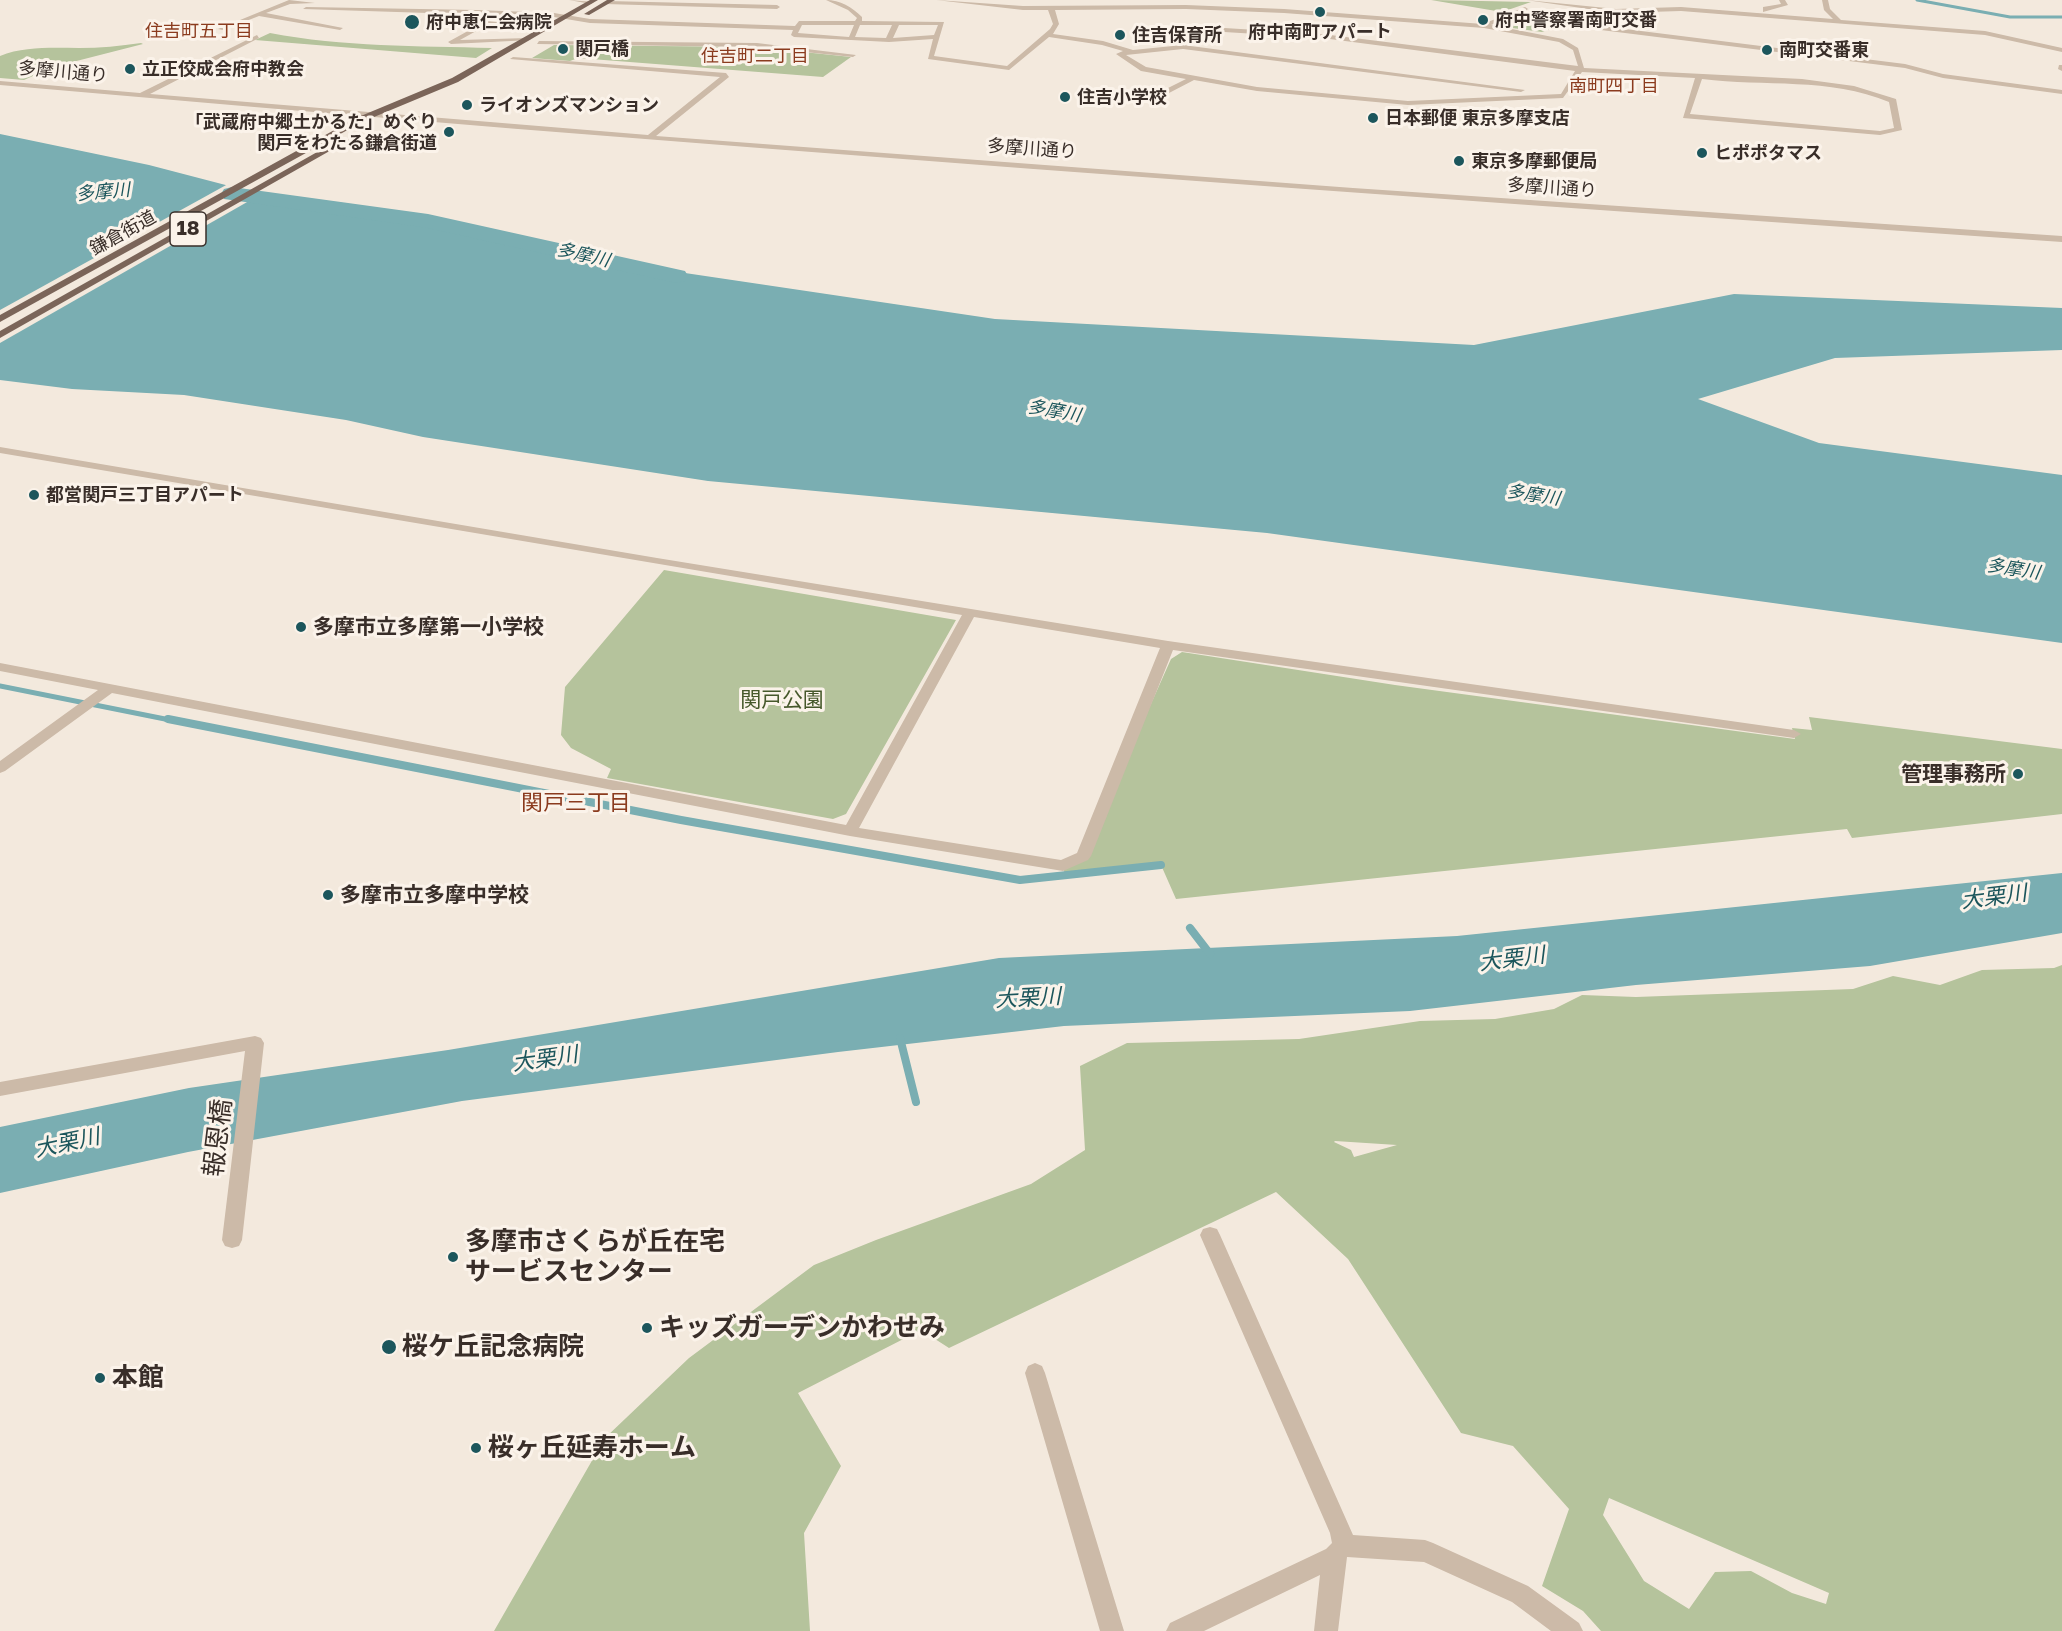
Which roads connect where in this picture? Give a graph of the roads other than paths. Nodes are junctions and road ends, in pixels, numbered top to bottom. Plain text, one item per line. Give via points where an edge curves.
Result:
1 (572, 0) edge
2 (829, 0) edge
3 (939, 0) edge
4 (1065, 0) edge
5 (1529, 0) edge
6 (1557, 0) edge
7 (1782, 0) edge
8 (1825, 0) edge
9 (593, 1) edge
10 (1719, 1) edge
11 (314, 2) edge
12 (609, 2) edge
13 (1549, 3) junction
14 (777, 7) dead end
15 (1051, 8) junction
16 (1066, 8) junction
17 (1515, 12) junction
18 (1717, 12) junction
19 (258, 14) junction
20 (1764, 15) junction
21 (568, 16) junction
22 (578, 20) junction
23 (1839, 21) junction
24 (859, 23) junction
25 (896, 23) junction
26 (1484, 26) junction
27 (564, 27) junction
28 (340, 28) dead end
29 (797, 28) junction
30 (222, 29) dead end
31 (547, 29) junction
32 (1048, 35) junction
33 (1170, 35) dead end
34 (257, 37) dead end
35 (936, 38) junction
36 (851, 39) junction
37 (528, 40) junction
38 (889, 40) junction
39 (539, 43) junction
40 (2062, 50) edge
41 (1132, 52) junction
42 (853, 55) dead end
43 (513, 59) junction
44 (504, 64) dead end
45 (1581, 70) junction
46 (1699, 76) junction
47 (477, 78) dead end
48 (1193, 78) junction
49 (455, 80) junction
50 (0, 83) edge
51 (1169, 91) dead end
52 (2062, 92) edge
53 (140, 96) junction
54 (1563, 96) junction
55 (389, 117) junction
56 (373, 119) junction
57 (651, 136) junction
58 (2062, 239) edge
59 (0, 319) edge
60 (0, 335) edge
61 (0, 450) edge
62 (970, 614) junction
63 (1168, 645) junction
64 (0, 667) edge
65 (111, 687) junction
66 (1794, 734) dead end
67 (0, 768) edge
68 (850, 831) junction
69 (0, 1089) edge
70 (1210, 1235) dead end
71 (232, 1240) dead end
72 (1035, 1373) dead end
73 (1339, 1551) junction
74 (1112, 1631) edge
75 (1178, 1631) edge
76 (1326, 1631) edge
77 (1571, 1631) edge

1 - 9 street
2 - 24 street via 858,14
3 - 15 street via 989,7
4 - 16 street
5 - 13 street
6 - 13 street
7 - 20 street via 1785,5 1766,8
8 - 23 street via 1827,10
9 - 21 main road, 鎌倉街道 / 18
10 - 18 street
11 - 19 street via 289,2
11 - 21 street via 306,9
12 - 14 street
12 - 22 main road
13 - 17 street
13 - 18 street via 1624,11
15 - 16 street
15 - 32 street via 1056,24
16 - 26 street via 1278,10
17 - 26 street
17 - 52 street via 1593,27 1905,66 1943,76
18 - 20 street
19 - 28 street
19 - 30 street
20 - 23 street
21 - 22 street
21 - 31 main road, 鎌倉街道 / 18
22 - 27 main road
22 - 29 street
23 - 40 street via 1985,33
24 - 25 street
24 - 29 street via 799,23
24 - 36 street
25 - 35 street via 942,23
25 - 38 street
26 - 45 street via 1566,42 1578,53
27 - 31 main road
27 - 39 main road
29 - 36 street via 794,35
31 - 37 main road, 鎌倉街道 / 18
31 - 37 street via 486,24 451,42
32 - 35 street via 1009,68 930,58
32 - 41 street via 1103,43
33 - 45 street via 1208,30 1322,36
34 - 53 street
35 - 38 street
36 - 38 street
37 - 49 main road, 鎌倉街道 / 18
39 - 42 street via 757,45
39 - 43 main road
41 - 48 street via 1119,54 1144,69
41 - 54 street via 1183,47
43 - 44 main road
43 - 57 street via 726,75
45 - 46 street
45 - 54 street
46 - 46 street via 1686,116 1880,133 1898,129 1893,101 1866,90
47 - 55 main road, 鎌倉街道 / 18
48 - 51 street
48 - 54 street via 1257,89 1408,103
49 - 55 main road, 鎌倉街道 / 18
49 - 56 main road, 鎌倉街道 / 18
50 - 53 street, 多摩川通り
53 - 56 street, 多摩川通り
55 - 56 main road, 鎌倉街道 / 18
55 - 57 street, 多摩川通り
56 - 59 main road, 鎌倉街道 / 18 via 359,120
56 - 60 main road, 鎌倉街道 / 18
57 - 58 street, 多摩川通り via 1365,192
61 - 62 street
62 - 63 street
62 - 68 street
63 - 66 street
63 - 68 street via 1083,856 1063,866
64 - 65 street
65 - 67 street
65 - 68 street
69 - 71 street, 報恩橋 via 255,1043
70 - 73 street via 1341,1532
72 - 74 street
73 - 75 street
73 - 76 street
73 - 77 street via 1425,1551 1520,1594

